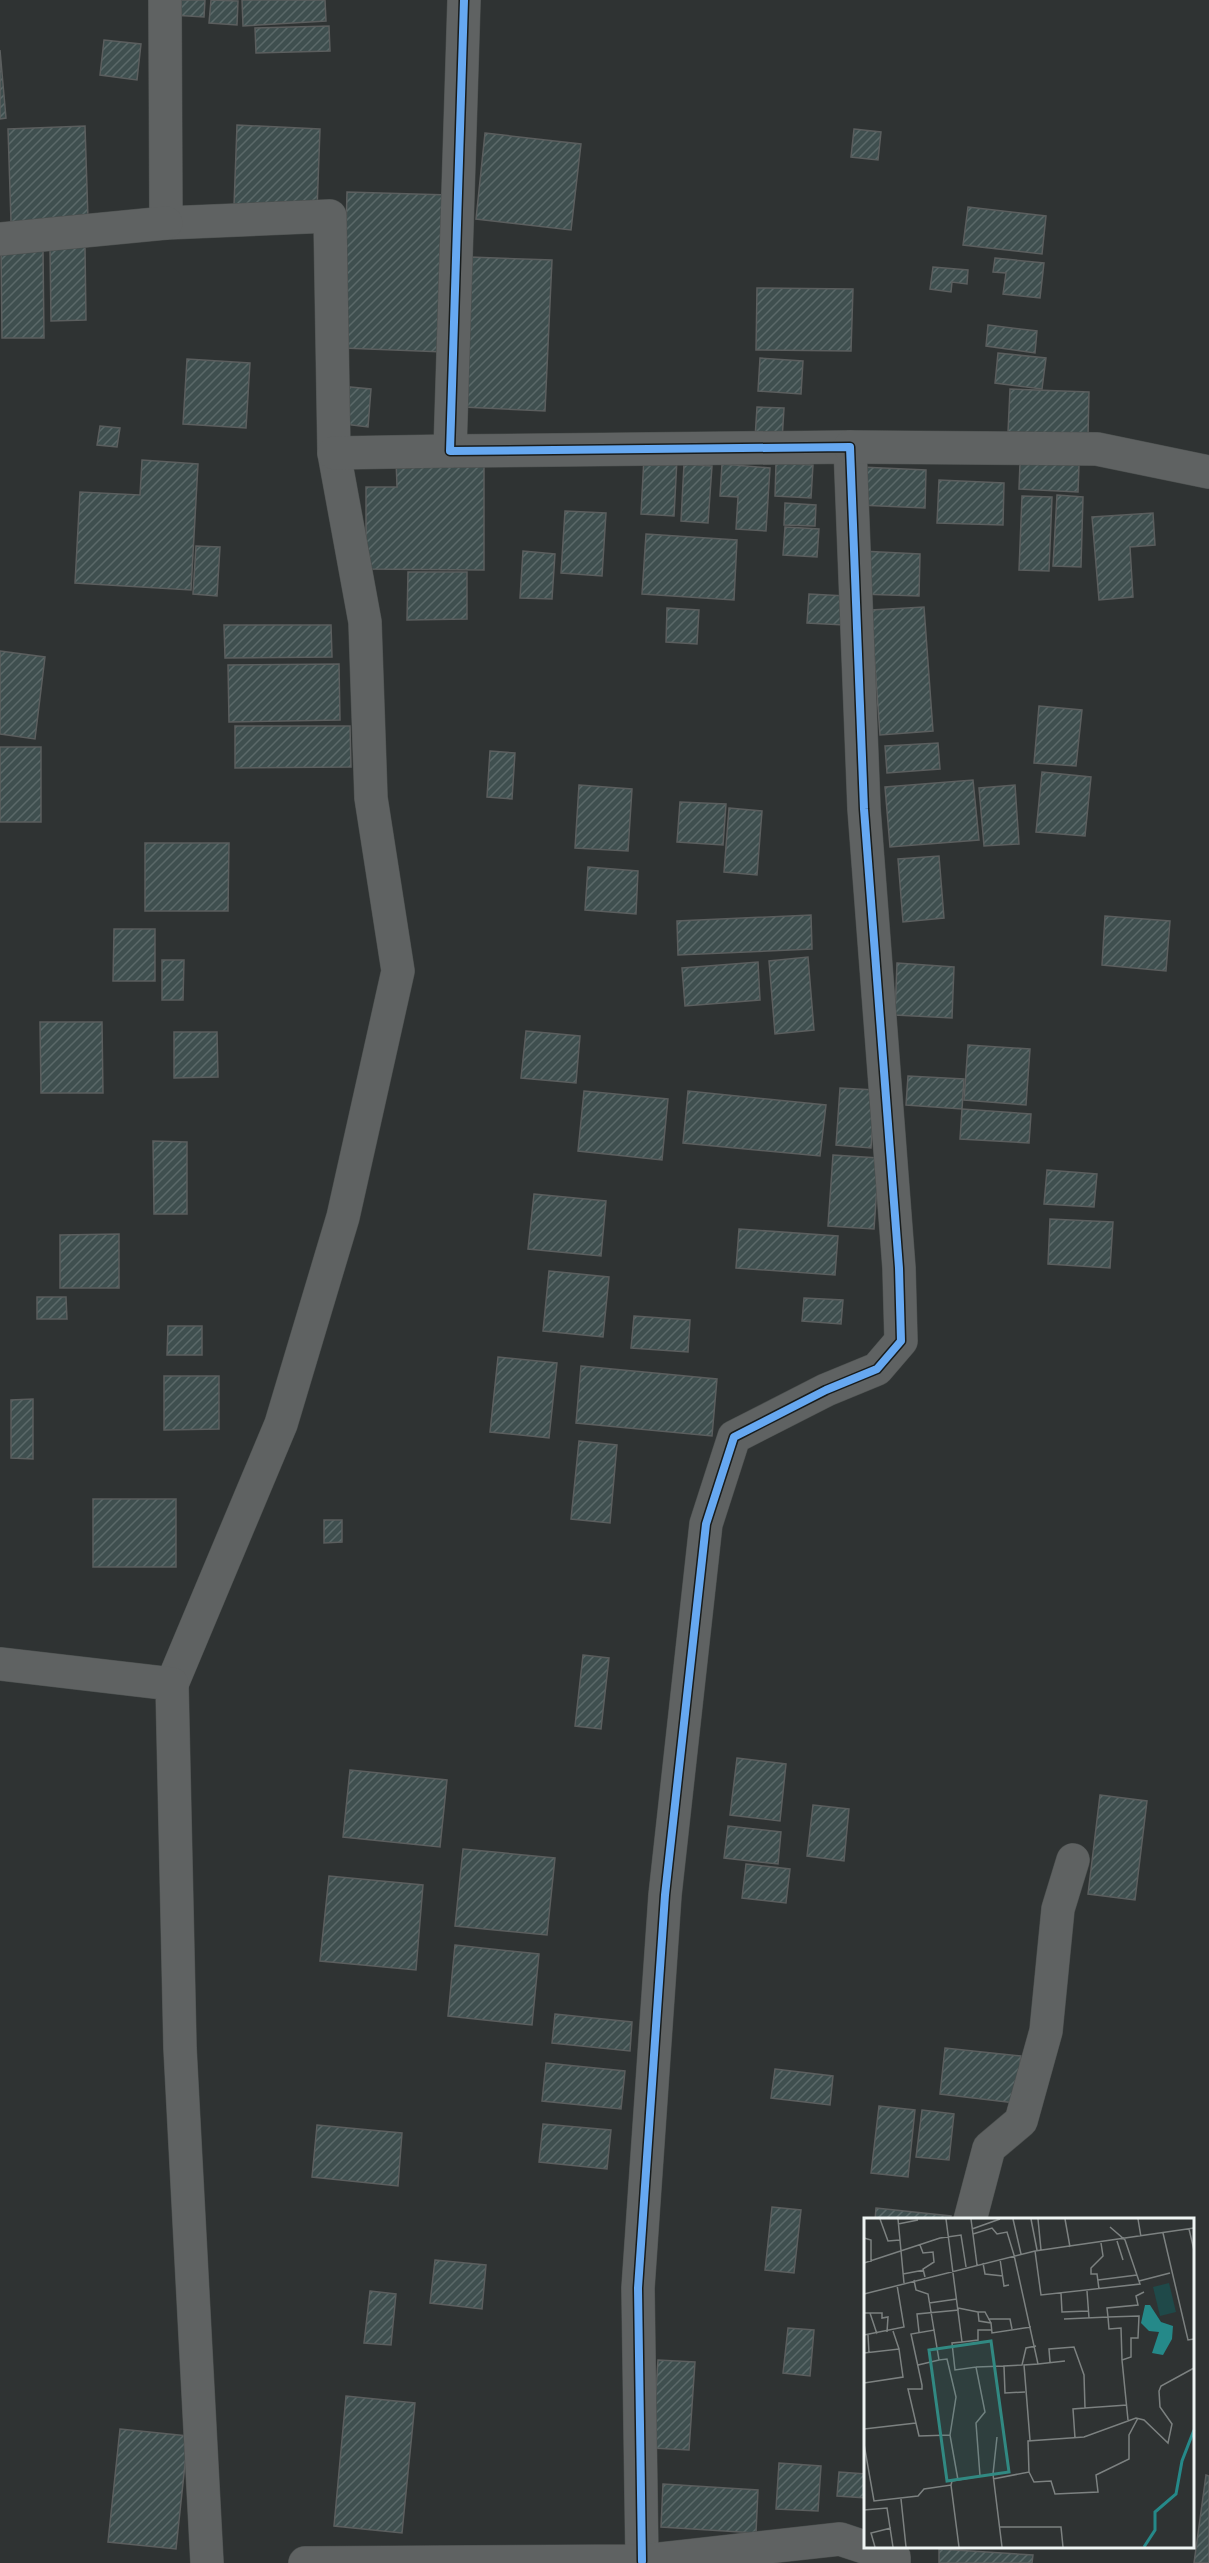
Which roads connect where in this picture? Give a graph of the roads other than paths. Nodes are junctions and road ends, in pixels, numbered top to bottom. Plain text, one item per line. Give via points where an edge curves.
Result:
1 (165, 0) edge
2 (464, 0) edge
3 (166, 223) junction
4 (0, 238) edge
5 (850, 447) junction
6 (450, 451) junction
7 (334, 453) junction
8 (1209, 472) edge
9 (0, 1664) edge
10 (172, 1684) junction
11 (1073, 1860) dead end
12 (970, 2218) edge
13 (864, 2546) edge
14 (869, 2548) edge
15 (895, 2556) edge
16 (642, 2561) junction
17 (207, 2563) edge
18 (305, 2563) edge

1 - 3 street
2 - 6 street
3 - 4 street
3 - 7 street via 330,216
5 - 6 street
5 - 8 street via 1097,448
5 - 16 street via 864,810 902,1341 877,1369 734,1437 706,1524 664,1896 638,2288
6 - 7 street
7 - 10 street via 365,622 370,798 398,970 343,1217 281,1424
9 - 10 street
10 - 17 street via 180,2048
11 - 12 street via 1058,1909 1046,2031 1021,2121 988,2148
13 - 16 street via 840,2539
14 - 15 street
16 - 18 street

